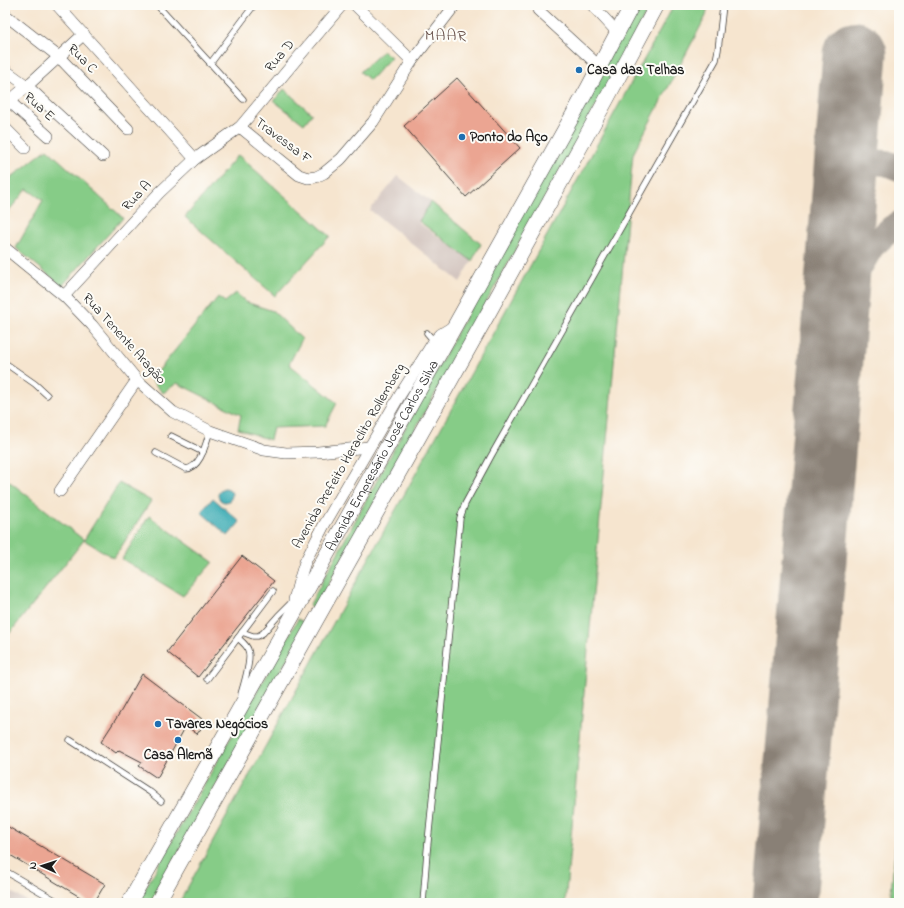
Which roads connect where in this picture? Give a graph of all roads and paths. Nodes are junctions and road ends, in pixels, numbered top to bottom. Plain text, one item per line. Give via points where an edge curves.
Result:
1 (157, 5) edge
2 (254, 5) edge
3 (342, 5) edge
4 (355, 5) edge
5 (455, 5) edge
6 (592, 5) edge
7 (632, 5) edge
8 (657, 5) edge
9 (724, 5) edge
10 (61, 6) edge
11 (538, 10) dead end
12 (8, 17) dead end
13 (617, 32) junction
14 (84, 34) junction
15 (59, 57) junction
16 (412, 61) junction
17 (210, 64) junction
18 (599, 66) junction
19 (5, 70) edge
20 (27, 86) junction
21 (243, 99) dead end
22 (7, 103) edge
23 (240, 127) junction
24 (5, 128) edge
25 (128, 128) dead end
26 (48, 136) dead end
27 (25, 148) dead end
28 (103, 156) dead end
29 (195, 159) junction
30 (5, 248) edge
31 (64, 296) junction
32 (454, 326) junction
33 (5, 363) edge
34 (136, 380) junction
35 (47, 395) dead end
36 (210, 431) junction
37 (171, 436) dead end
38 (369, 448) junction
39 (203, 452) junction
40 (156, 453) dead end
41 (60, 491) dead end
42 (339, 499) junction
43 (352, 508) junction
44 (273, 591) dead end
45 (295, 606) junction
46 (315, 620) junction
47 (242, 632) junction
48 (238, 638) junction
49 (207, 679) dead end
50 (237, 712) junction
51 (70, 740) dead end
52 (161, 801) dead end
53 (5, 871) edge
54 (60, 903) edge
55 (129, 903) edge
56 (157, 903) edge
57 (423, 903) edge

1 - 17 lane
2 - 17 lane
3 - 23 street, Rua D
4 - 16 street
5 - 16 street
6 - 13 street
7 - 13 main road, Avenida Empresário José Carlos Silva
8 - 46 main road, Avenida Empresário José Carlos Silva via 494,303
9 - 57 lane via 716,60 495,450 460,518
10 - 14 street
11 - 18 street
12 - 15 street, Rua C
13 - 18 main road, Avenida Empresário José Carlos Silva
14 - 15 street
14 - 29 street
15 - 20 street
15 - 25 street, Rua C
16 - 23 street, Travessa F via 373,122 341,160 316,178 299,176
17 - 21 lane
18 - 32 main road, Avenida Empresário José Carlos Silva
19 - 20 street
20 - 22 street
20 - 28 street
22 - 26 street, Rua E
23 - 29 street, Rua A
24 - 27 street
29 - 31 street, Rua A via 159,193
30 - 31 street, Rua Tenente Aragão
31 - 34 street, Rua Tenente Aragão via 92,325
32 - 38 street, Avenida Prefeito Heraclito Rollemberg via 431,337
32 - 43 main road, Avenida Empresário José Carlos Silva
33 - 35 lane
34 - 36 street, Rua Tenente Aragão via 173,412
34 - 41 street
36 - 38 street, Rua Tenente Aragão via 264,450 286,453
36 - 39 lane
37 - 39 lane
38 - 42 street, Avenida Prefeito Heraclito Rollemberg
39 - 40 lane via 191,469
42 - 43 street
42 - 45 street, Avenida Prefeito Heraclito Rollemberg via 305,562
43 - 45 main road, Avenida Empresário José Carlos Silva
44 - 47 lane
45 - 46 main road via 308,618
45 - 47 lane via 278,616 263,634 253,636
45 - 50 main road, Avenida Empresário José Carlos Silva
46 - 56 main road, Avenida Empresário José Carlos Silva
47 - 48 lane
48 - 49 lane
48 - 50 lane via 250,654
50 - 55 main road, Avenida Empresário José Carlos Silva
51 - 52 lane
53 - 54 lane

